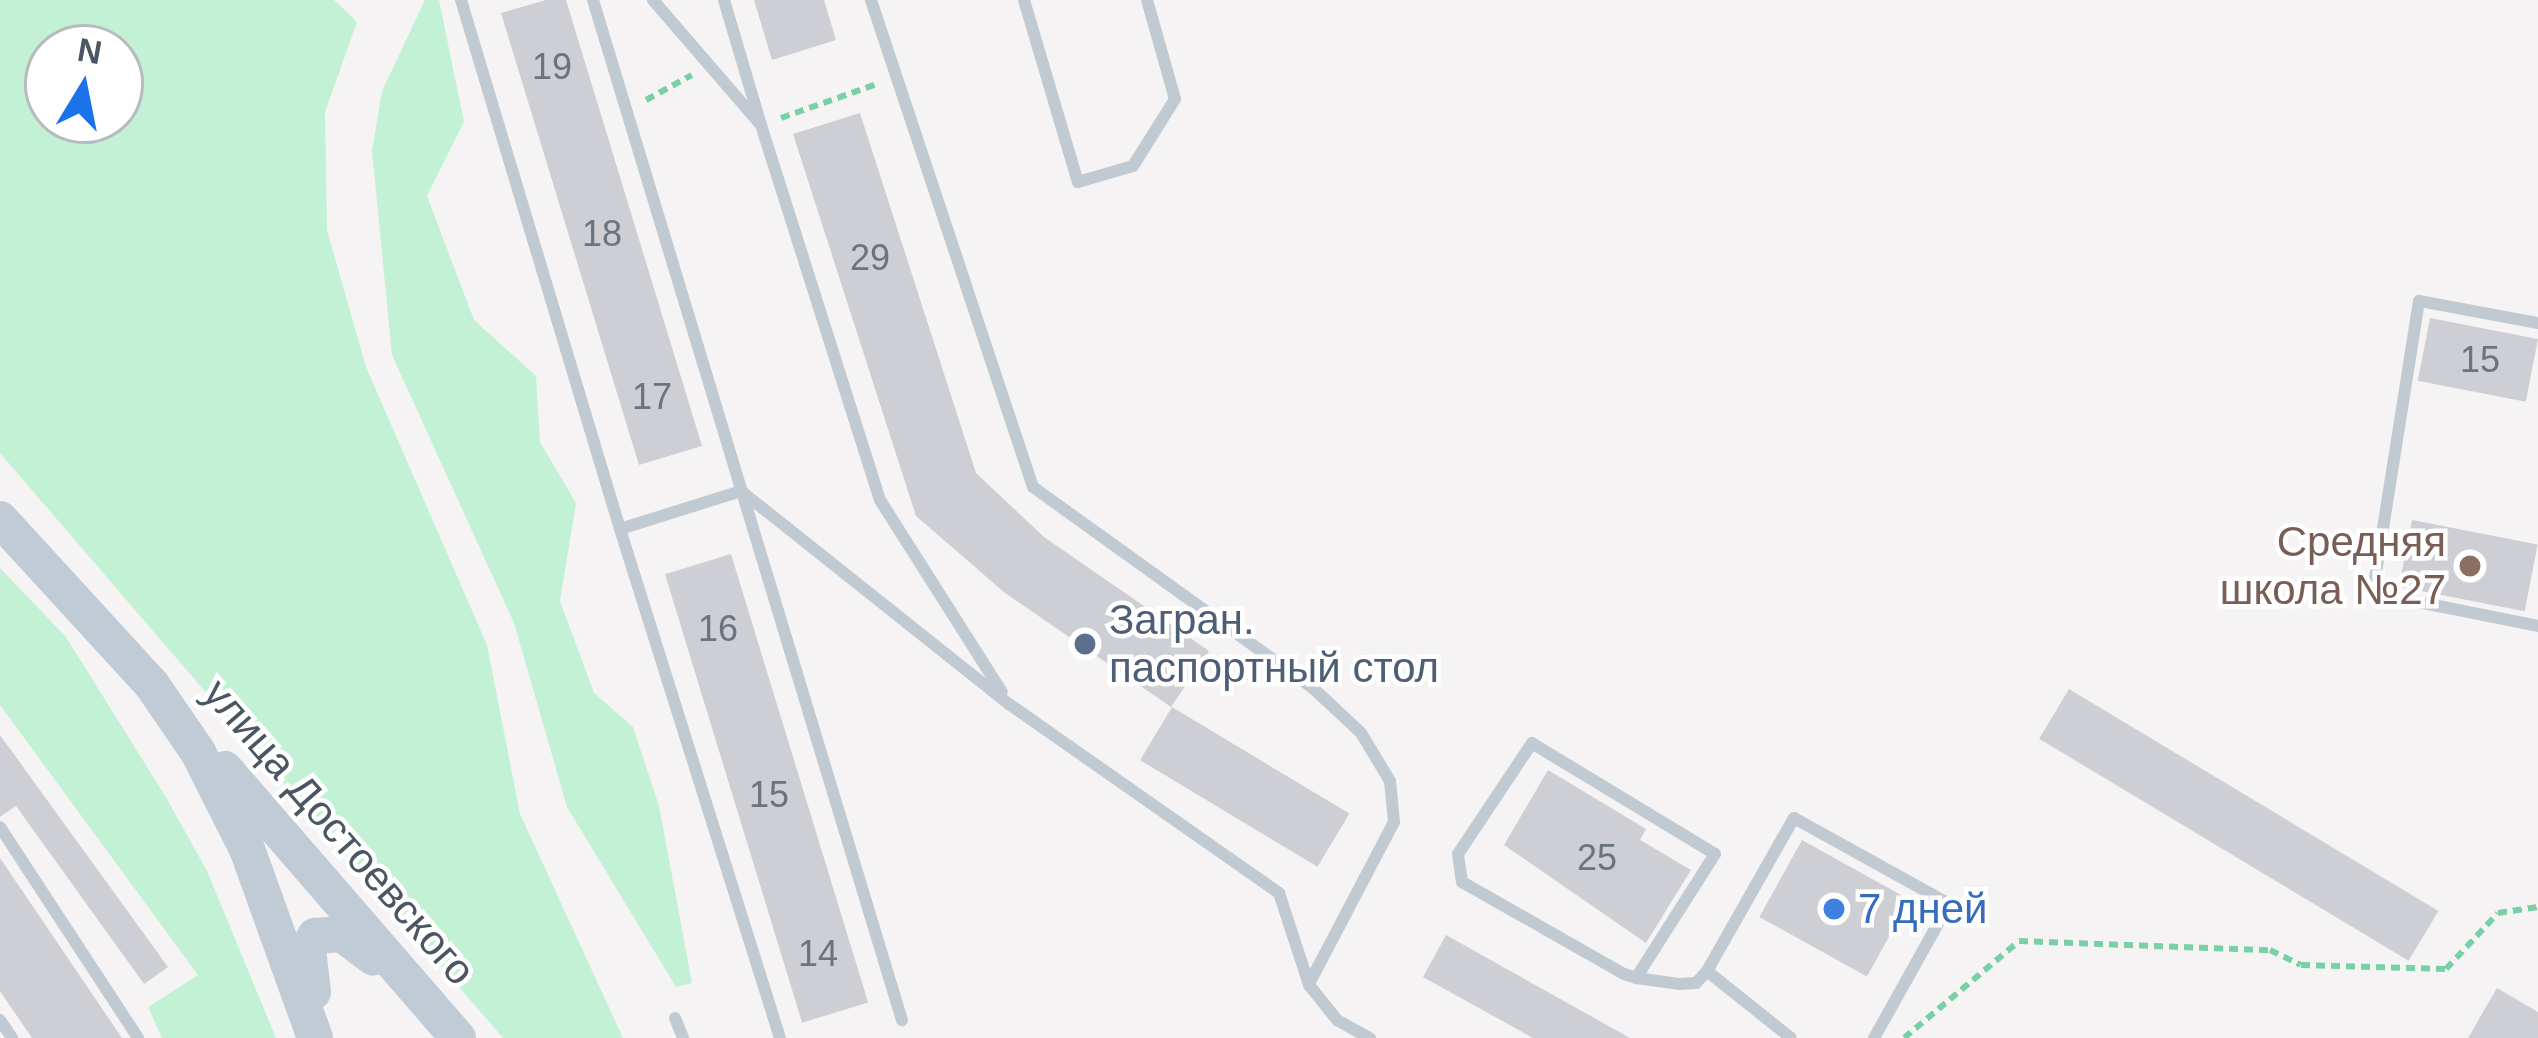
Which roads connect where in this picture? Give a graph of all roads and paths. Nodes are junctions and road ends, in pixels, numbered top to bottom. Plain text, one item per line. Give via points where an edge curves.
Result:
1 (461, 0) edge
2 (593, 0) edge
3 (653, 0) edge
4 (724, 0) edge
5 (871, 0) edge
6 (1024, 0) edge
7 (1148, 0) edge
8 (710, 66) junction
9 (896, 78) junction
10 (626, 110) junction
11 (761, 125) junction
12 (2538, 323) edge
13 (742, 491) junction
14 (0, 519) edge
15 (620, 530) junction
16 (2538, 626) edge
17 (152, 685) junction
18 (1009, 704) junction
19 (0, 827) edge
20 (2538, 907) edge
21 (1707, 971) junction
22 (1636, 977) junction
23 (1309, 985) junction
24 (675, 1018) dead end
25 (0, 1020) edge
26 (902, 1020) dead end
27 (447, 1024) edge
28 (12, 1038) edge
29 (138, 1038) edge
30 (319, 1038) edge
31 (683, 1038) edge
32 (780, 1038) edge
33 (1370, 1038) edge
34 (1791, 1038) edge
35 (1874, 1038) edge
36 (1904, 1038) edge

1 - 15 lane
2 - 10 lane
3 - 8 lane
4 - 11 lane
5 - 9 lane
6 - 7 lane via 1078,182 1133,166 1175,99
8 - 10 path
8 - 11 lane
9 - 11 path
9 - 23 lane via 1034,487 1313,689 1360,733 1390,781 1394,822
10 - 13 lane
11 - 18 lane via 880,500
12 - 16 lane via 2419,301 2374,593
13 - 15 lane
13 - 18 lane
13 - 26 lane
14 - 17 main road
15 - 32 lane
17 - 27 main road, улица Достоевского
17 - 30 main road via 226,802
18 - 23 lane via 1279,893
19 - 29 lane
20 - 36 path via 2498,913 2446,969 2301,965 2270,950 2019,941
21 - 22 lane via 1696,983
21 - 34 lane
21 - 35 lane via 1794,818 1949,904
22 - 22 lane via 1462,882 1458,854 1532,743 1715,854
23 - 33 lane via 1337,1020
24 - 31 lane
25 - 28 lane
27 - 30 main road via 331,931 308,950

